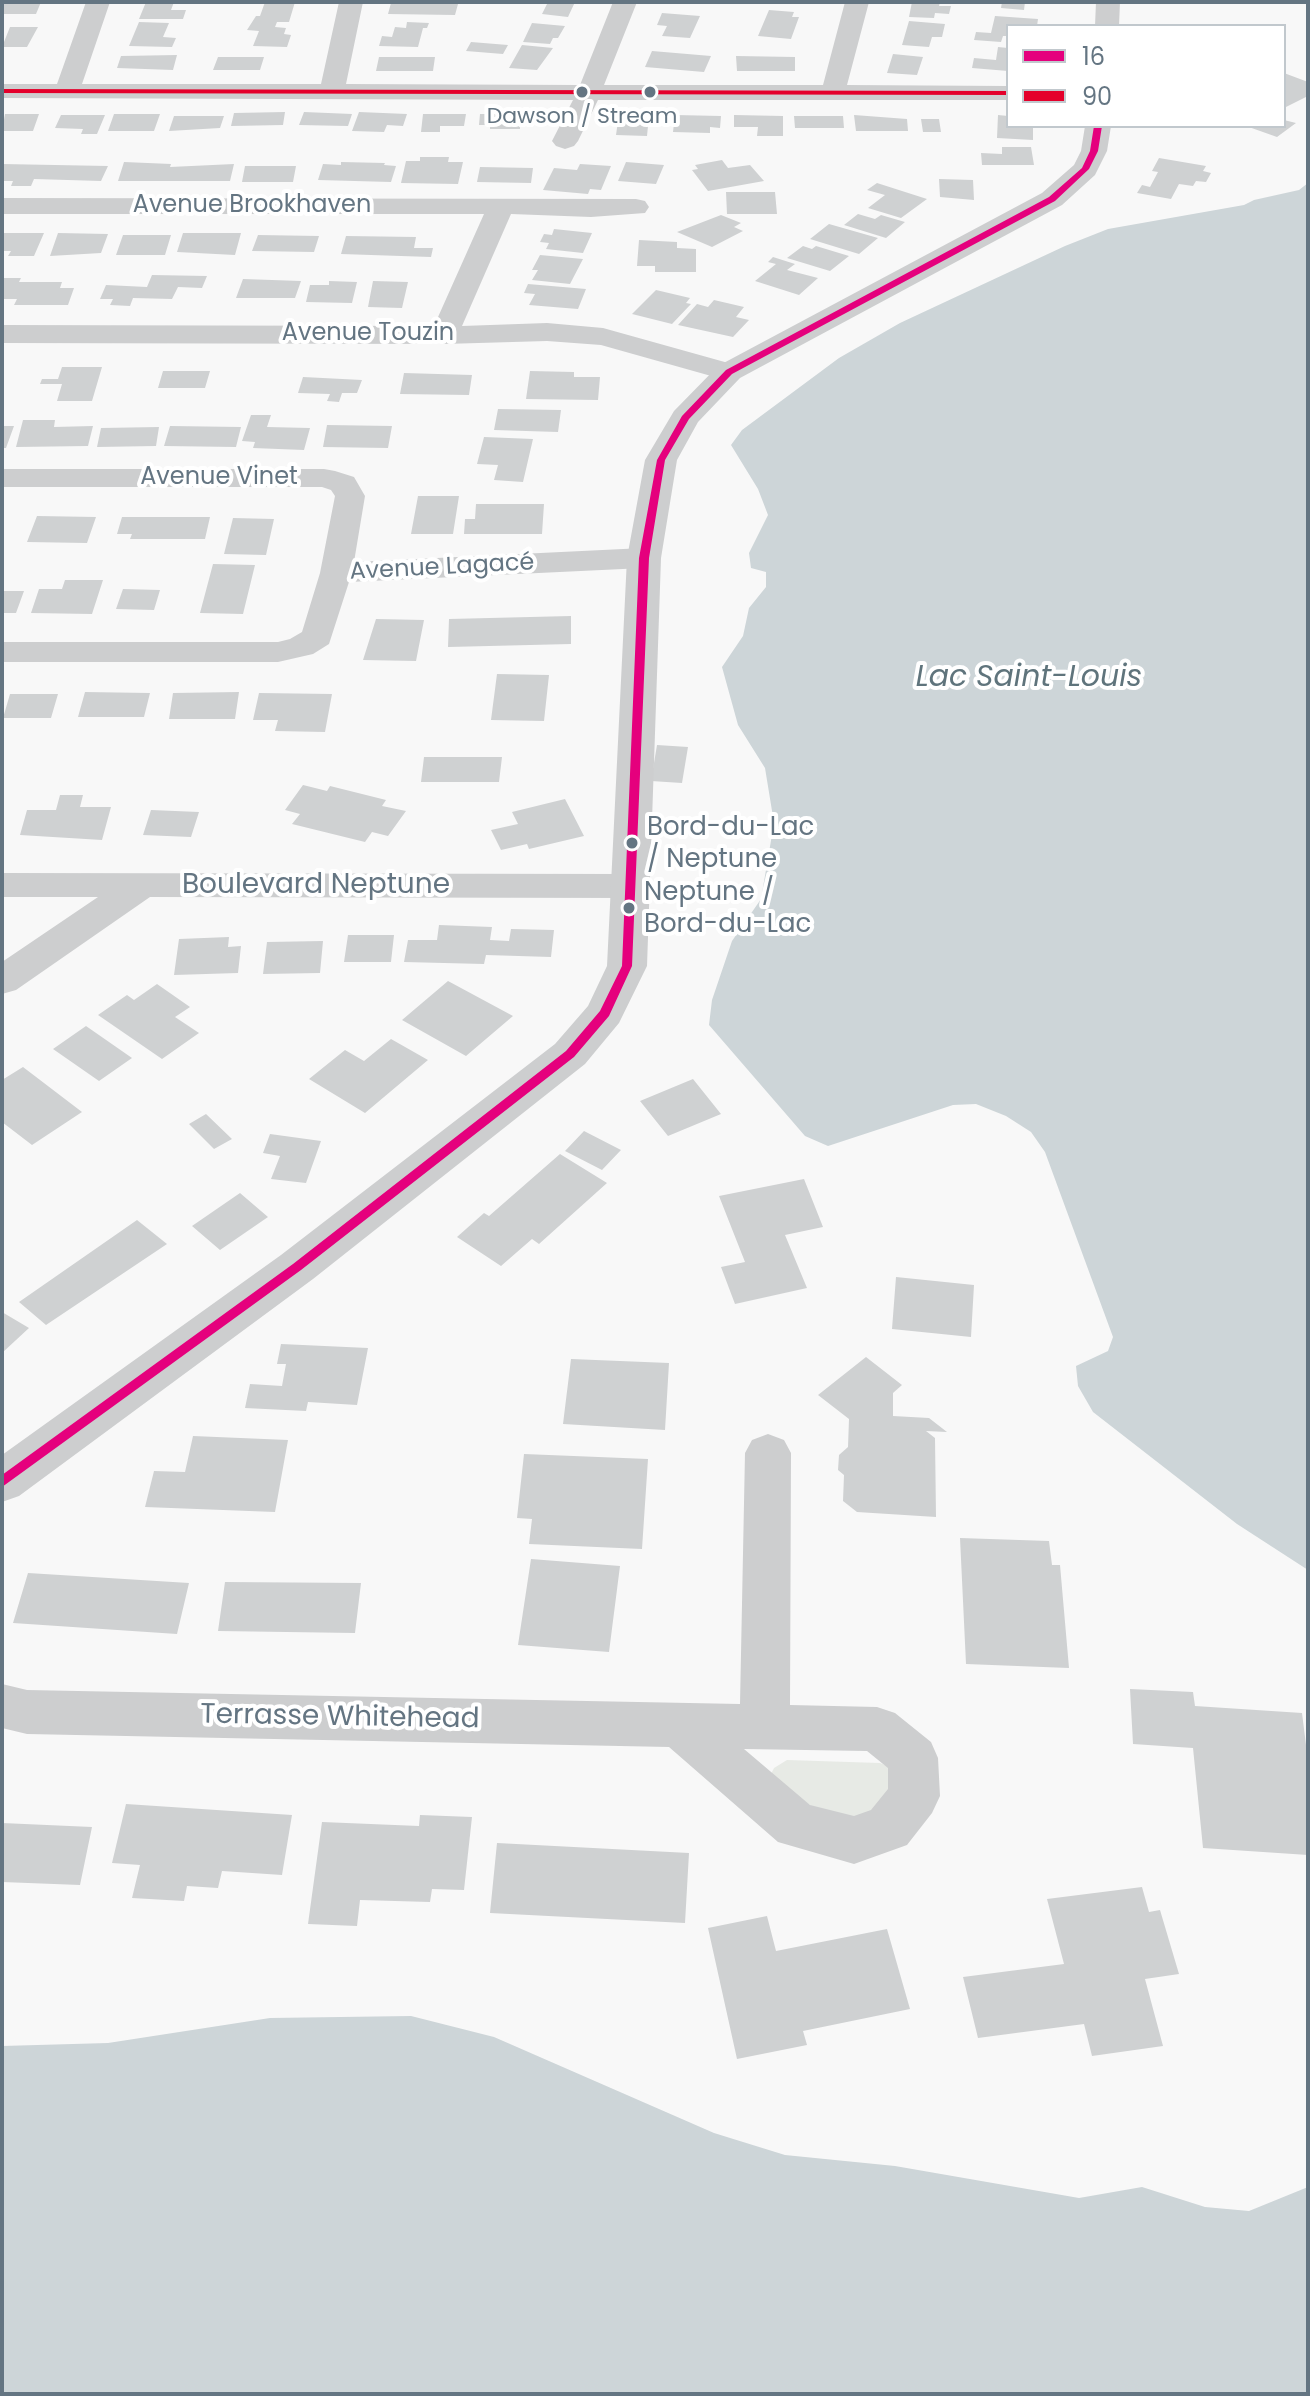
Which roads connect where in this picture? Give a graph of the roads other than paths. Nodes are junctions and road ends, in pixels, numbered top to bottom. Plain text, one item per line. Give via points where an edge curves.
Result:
1 (98, 2) edge
2 (351, 2) edge
3 (625, 2) edge
4 (857, 2) edge
5 (1108, 2) edge
6 (1107, 24) edge
7 (590, 90) junction
8 (2, 91) edge
9 (67, 91) junction
10 (332, 92) junction
11 (833, 93) junction
12 (1006, 93) edge
13 (1098, 128) edge
14 (565, 141) dead end
15 (2, 206) edge
16 (501, 206) junction
17 (636, 207) dead end
18 (2, 334) edge
19 (444, 335) junction
20 (729, 372) junction
21 (2, 478) edge
22 (644, 558) junction
23 (336, 573) junction
24 (2, 652) edge
25 (2, 885) edge
26 (141, 886) junction
27 (631, 886) junction
28 (2, 981) edge
29 (768, 1453) dead end
30 (2, 1482) edge
31 (2, 1706) edge
32 (679, 1725) junction
33 (765, 1727) junction

1 - 9 street
2 - 10 street
3 - 7 street
4 - 11 street
5 - 6 street
7 - 10 street
7 - 11 street
7 - 14 street
8 - 9 street
9 - 10 street
11 - 12 street
13 - 20 street via 1085,169 1052,199
15 - 16 street, Avenue Brookhaven
16 - 17 street, Avenue Brookhaven
16 - 19 street
18 - 19 street, Avenue Touzin
19 - 20 street, Avenue Touzin via 547,332 603,337
20 - 22 street via 685,418 661,460
21 - 23 street, Avenue Vinet via 324,478 343,484 350,496
22 - 23 street, Avenue Lagacé
22 - 27 street
23 - 24 street, Avenue Lagacé via 317,637 301,647 278,652
25 - 26 street, Boulevard Neptune
26 - 27 street, Boulevard Neptune
26 - 28 street
27 - 30 street via 627,966 605,1013 570,1054 297,1267
29 - 33 street
31 - 32 street, Terrasse Whitehead via 27,1712
32 - 33 street, Terrasse Whitehead
32 - 33 street, Terrasse Whitehead via 796,1825 854,1840 889,1828 914,1796 913,1758 877,1729

